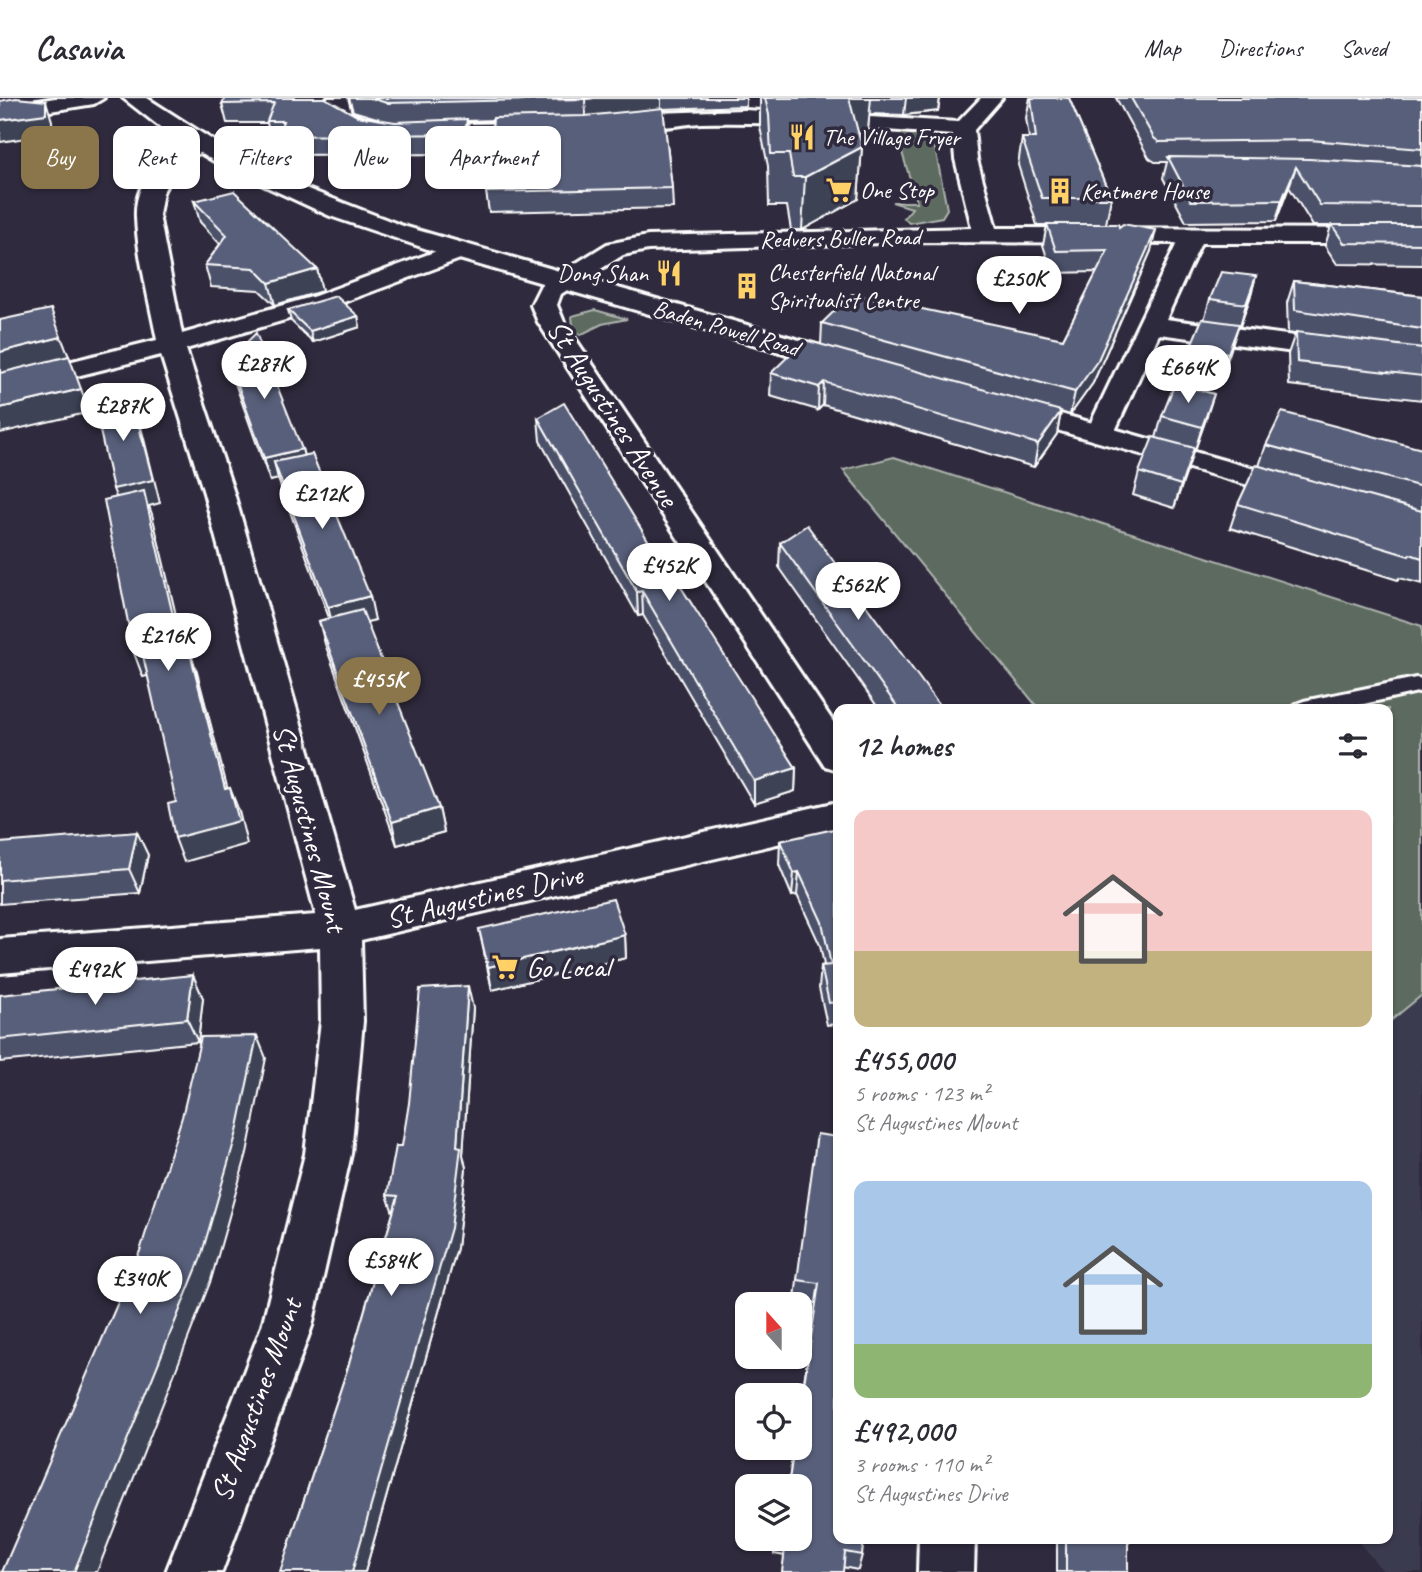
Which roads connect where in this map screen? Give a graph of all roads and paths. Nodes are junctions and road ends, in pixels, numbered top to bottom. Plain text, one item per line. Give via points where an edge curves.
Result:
1 (94, 98) edge
2 (133, 98) edge
3 (337, 98) edge
4 (992, 98) edge
5 (771, 108) edge
6 (0, 113) edge
7 (586, 127) edge
8 (425, 129) edge
9 (963, 129) junction
10 (201, 145) junction
11 (986, 236) junction
12 (1192, 236) junction
13 (1422, 236) edge
14 (454, 253) junction
15 (562, 281) junction
16 (1152, 325) junction
17 (171, 345) junction
18 (1422, 360) edge
19 (877, 371) edge
20 (0, 387) edge
21 (982, 400) edge
22 (1100, 433) junction
23 (1328, 499) edge
24 (1416, 685) dead end
25 (1327, 704) edge
26 (833, 750) edge
27 (833, 817) edge
28 (340, 929) junction
29 (0, 956) edge
30 (947, 1544) edge
31 (194, 1572) edge
32 (946, 1572) edge

1 - 6 street
2 - 10 street, Baden Powell Road
3 - 8 street via 337,112 365,128
4 - 9 street
5 - 7 street via 717,128 659,119
5 - 9 street
9 - 11 street
10 - 14 street, Baden Powell Road via 364,221
10 - 17 street, St Augustines Mount via 166,166 152,192 147,215
11 - 12 street, Redvers Buller Road
11 - 15 street, Redvers Buller Road via 648,243 615,249
12 - 13 street, Redvers Buller Road
12 - 16 street
14 - 15 street, Baden Powell Road
14 - 17 street via 324,301
15 - 19 street, Baden Powell Road
15 - 26 street, St Augustines Avenue via 550,290 544,305 551,322
16 - 18 street
16 - 22 street
17 - 20 street
17 - 28 street, St Augustines Mount via 219,494
21 - 22 street
22 - 23 street
24 - 25 lane
27 - 28 street, St Augustines Drive
28 - 29 street, St Augustines Drive
28 - 31 street, St Augustines Mount via 342,1021 328,1154 287,1326
30 - 32 street

